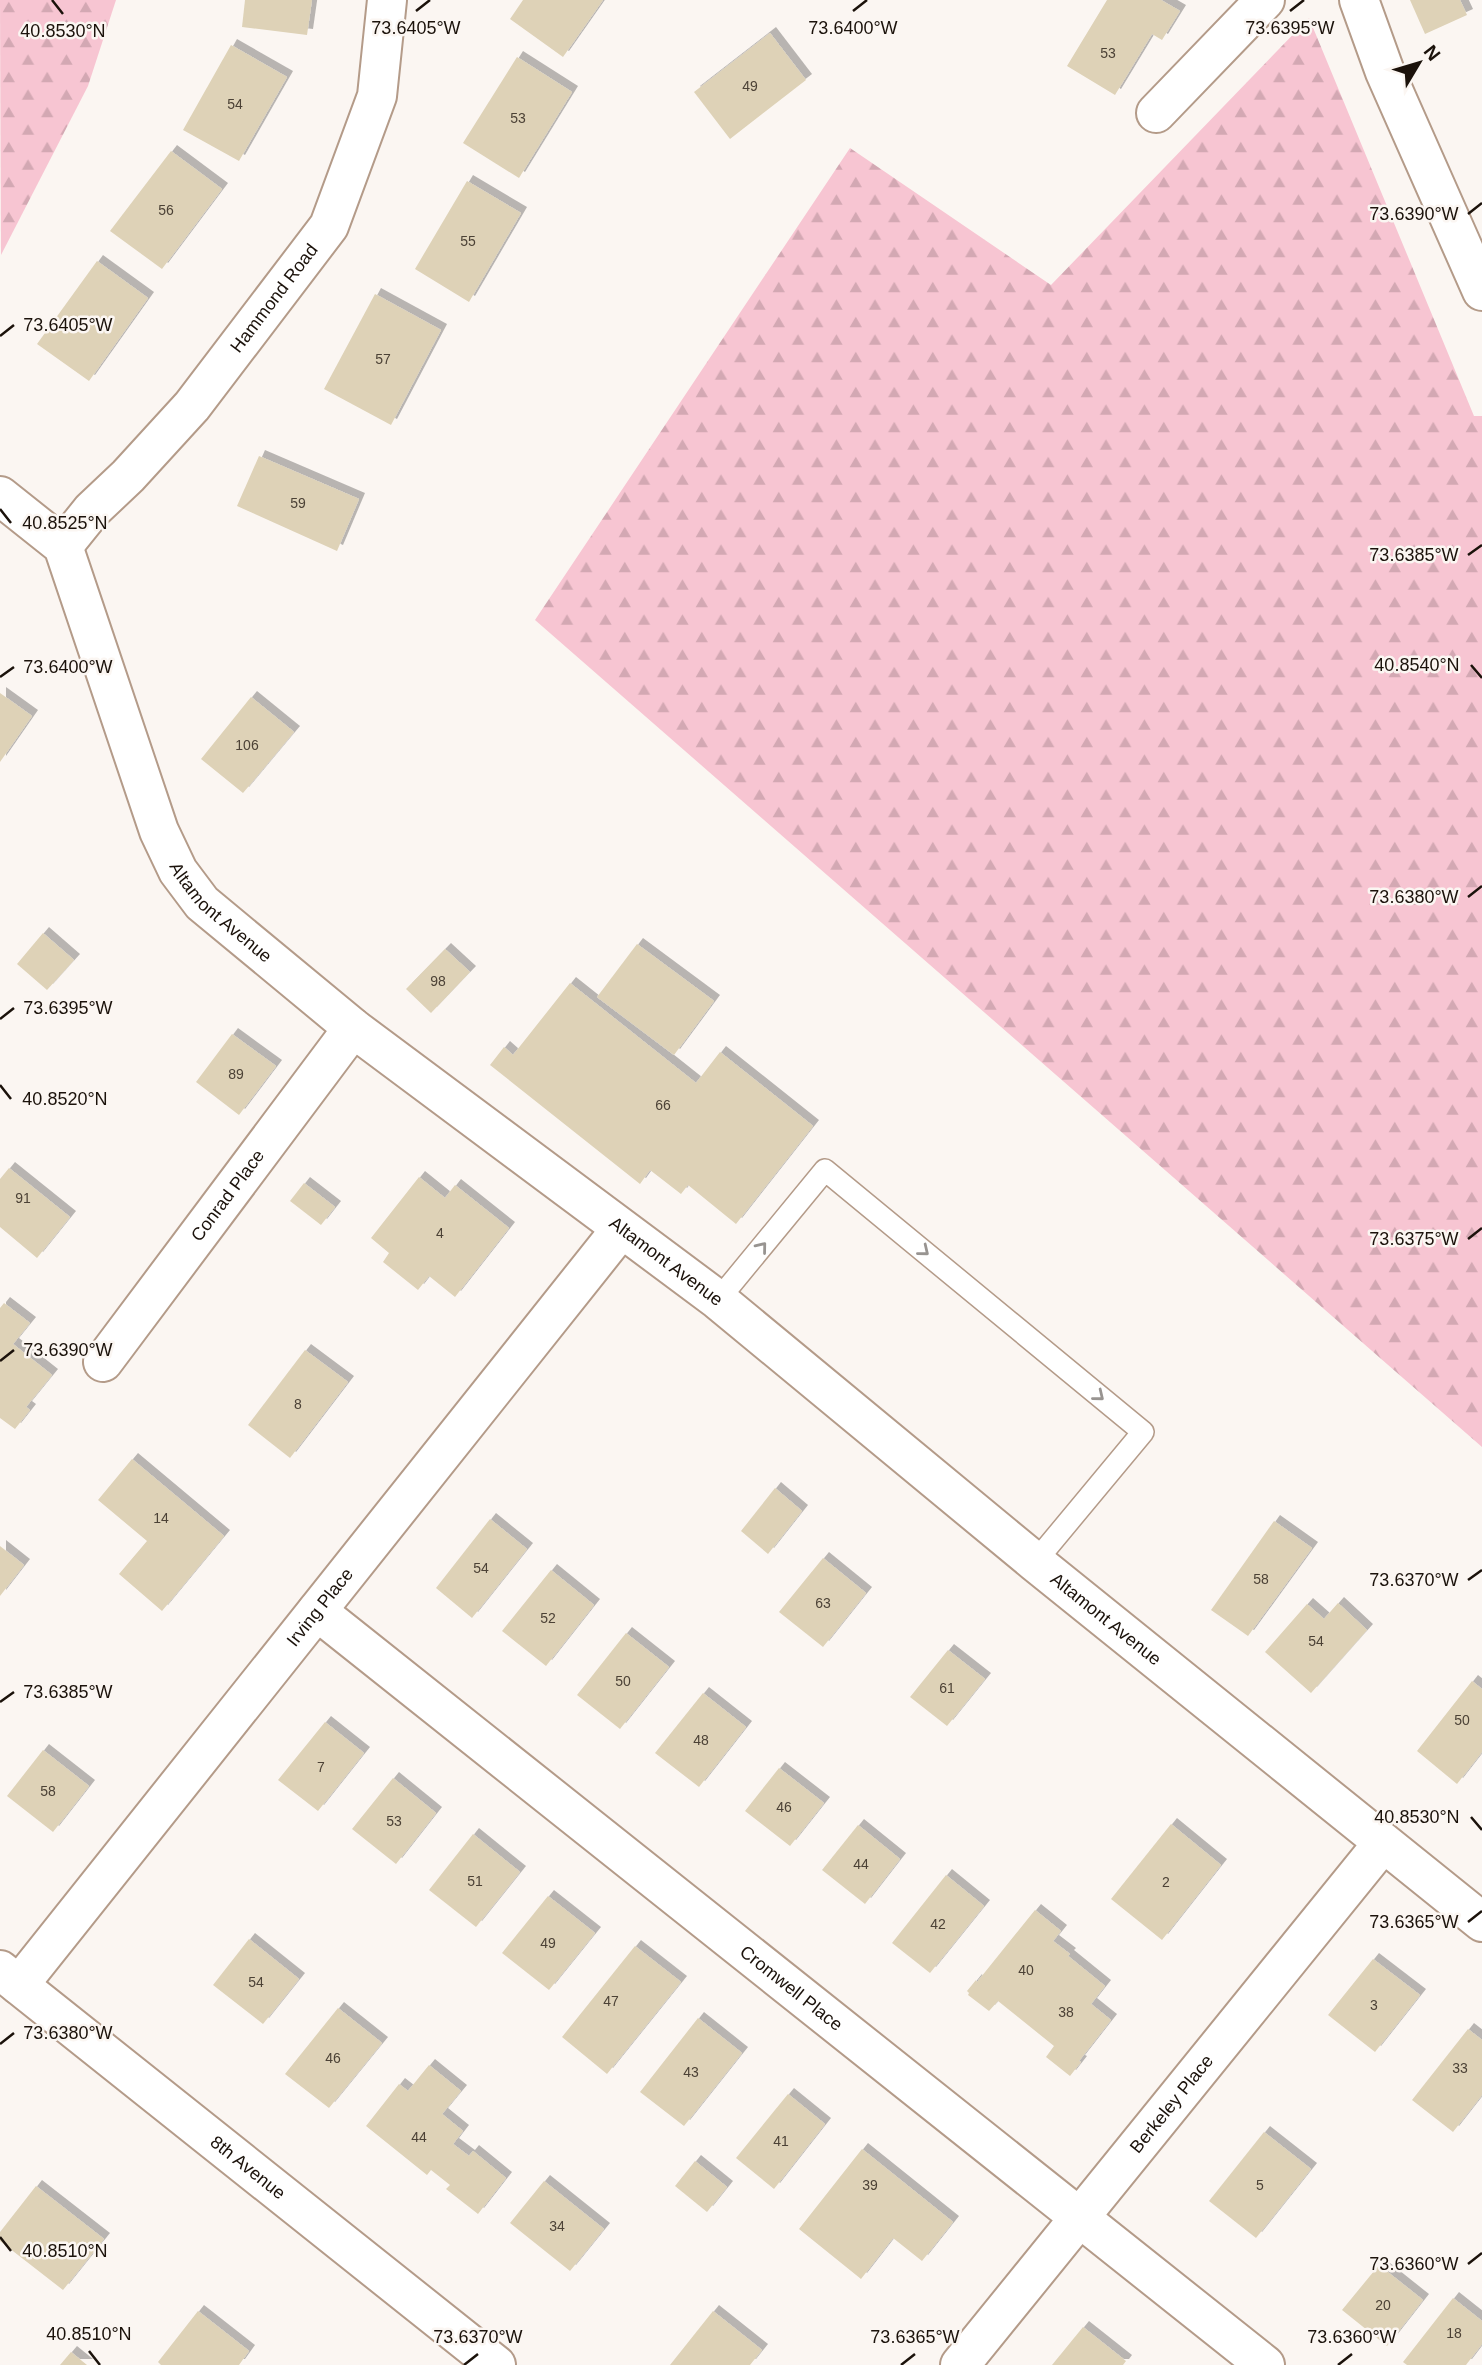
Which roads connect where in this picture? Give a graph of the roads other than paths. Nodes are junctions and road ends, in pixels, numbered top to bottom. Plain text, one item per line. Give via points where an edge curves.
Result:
1 (387, 0) edge
2 (1265, 0) edge
3 (1359, 0) edge
4 (1156, 113) dead end
5 (1482, 291) edge
6 (0, 496) edge
7 (63, 546) junction
8 (353, 1028) junction
9 (621, 1229) junction
10 (718, 1300) junction
11 (103, 1362) dead end
12 (1035, 1562) junction
13 (317, 1611) junction
14 (1383, 1843) junction
15 (1482, 1922) edge
16 (10, 1978) edge
17 (1079, 2216) junction
18 (496, 2365) edge
19 (960, 2365) edge
20 (1265, 2365) edge

1 - 7 street, Hammond Road via 377,96 329,226 192,406
2 - 4 street
3 - 5 street via 1385,72
6 - 7 street
7 - 8 street, Altamont Avenue via 159,831 178,871 202,903
8 - 9 street, Altamont Avenue
8 - 11 street, Conrad Place
9 - 10 street, Altamont Avenue
9 - 13 street, Irving Place
10 - 12 street, Altamont Avenue
10 -> 12 lane via 825,1170 1143,1432
12 - 14 street, Altamont Avenue
13 - 16 street, Irving Place
13 - 17 street, Cromwell Place
14 - 15 street, Altamont Avenue
14 - 17 street, Berkeley Place
16 - 18 street, 8th Avenue
17 - 19 street, Berkeley Place
17 - 20 street, Cromwell Place

